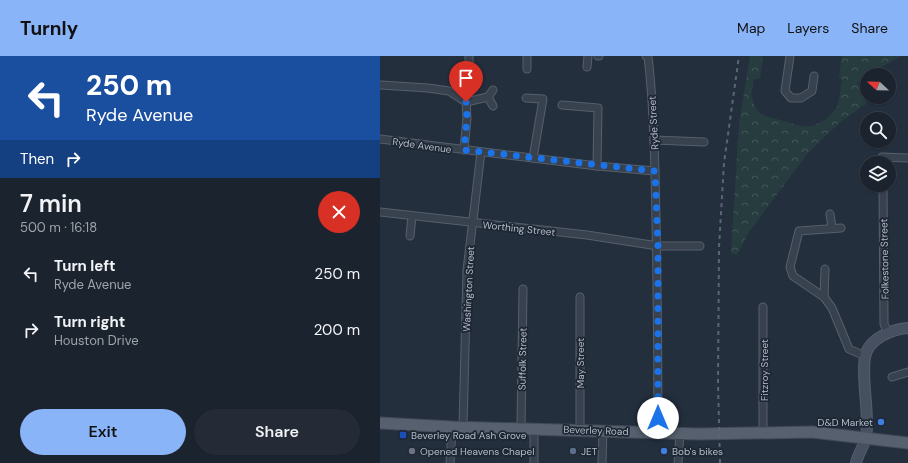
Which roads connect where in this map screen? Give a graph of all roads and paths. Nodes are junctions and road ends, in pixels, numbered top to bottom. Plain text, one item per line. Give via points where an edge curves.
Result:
1 (527, 56) edge
2 (588, 56) edge
3 (648, 56) edge
4 (790, 56) edge
5 (588, 67) dead end
6 (527, 69) dead end
7 (814, 76) dead end
8 (380, 85) edge
9 (493, 90) dead end
10 (488, 97) junction
11 (526, 98) dead end
12 (466, 102) junction
13 (562, 105) dead end
14 (493, 106) dead end
15 (380, 139) edge
16 (654, 140) junction
17 (704, 142) dead end
18 (464, 150) junction
19 (481, 152) junction
20 (534, 158) junction
21 (896, 158) edge
22 (908, 158) edge
23 (597, 166) junction
24 (655, 171) junction
25 (883, 192) edge
26 (380, 212) edge
27 (830, 214) dead end
28 (412, 216) junction
29 (473, 223) junction
30 (832, 228) junction
31 (841, 228) dead end
32 (410, 236) dead end
33 (658, 246) junction
34 (700, 246) dead end
35 (825, 269) dead end
36 (523, 289) dead end
37 (580, 297) dead end
38 (824, 297) junction
39 (763, 307) dead end
40 (908, 328) edge
41 (888, 333) junction
42 (865, 356) junction
43 (908, 372) edge
44 (892, 376) dead end
45 (380, 423) edge
46 (452, 427) junction
47 (463, 427) junction
48 (521, 428) junction
49 (534, 429) junction
50 (580, 430) junction
51 (603, 430) junction
52 (658, 432) junction
53 (680, 433) junction
54 (764, 433) junction
55 (866, 437) junction
56 (908, 443) edge
57 (450, 463) edge
58 (534, 463) edge
59 (602, 463) edge
60 (678, 463) edge
61 (856, 463) edge

1 - 6 street
2 - 5 street
3 - 16 street, Ryde Street
4 - 7 street via 785,91 791,98 801,98 812,91
8 - 12 street via 449,91
9 - 10 street
10 - 12 street
10 - 14 street
11 - 20 street via 542,99
12 - 18 street
13 - 23 street via 598,108
15 - 18 street, Ryde Avenue
16 - 17 street
16 - 24 street, Ryde Street
18 - 19 street, Ryde Avenue
19 - 20 street, Ryde Avenue
19 - 29 street, Washington Street
20 - 23 street, Ryde Avenue
21 - 22 street
23 - 24 street, Ryde Avenue
24 - 33 street, Ryde Street
25 - 41 street, Folkestone Street via 884,324
26 - 28 street, Worthing Street
27 - 30 street
28 - 29 street, Worthing Street
28 - 32 street
29 - 33 street, Worthing Street via 587,235
29 - 47 street, Washington Street via 467,270
30 - 31 street
30 - 38 street via 799,231 790,267 793,276
33 - 34 street, Worthing Street
33 - 52 street, Ryde Street
35 - 38 street
36 - 48 street, Suffolk Street
37 - 50 street, May Street
38 - 42 street via 832,308 849,349
39 - 54 street, Fitzroy Street
40 - 41 street
41 - 42 street via 873,343
42 - 55 street
43 - 44 street
45 - 46 main road, Beverley Road
46 - 47 main road, Beverley Road
46 - 57 street
47 - 48 main road, Beverley Road
48 - 49 main road, Beverley Road
49 - 50 main road, Beverley Road
49 - 58 street
50 - 51 main road, Beverley Road
51 - 52 main road, Beverley Road
51 - 59 street
52 - 53 main road, Beverley Road
53 - 54 main road, Beverley Road
53 - 60 street
54 - 55 main road, Beverley Road via 812,432
55 - 56 main road, Beverley Road
55 - 61 street

